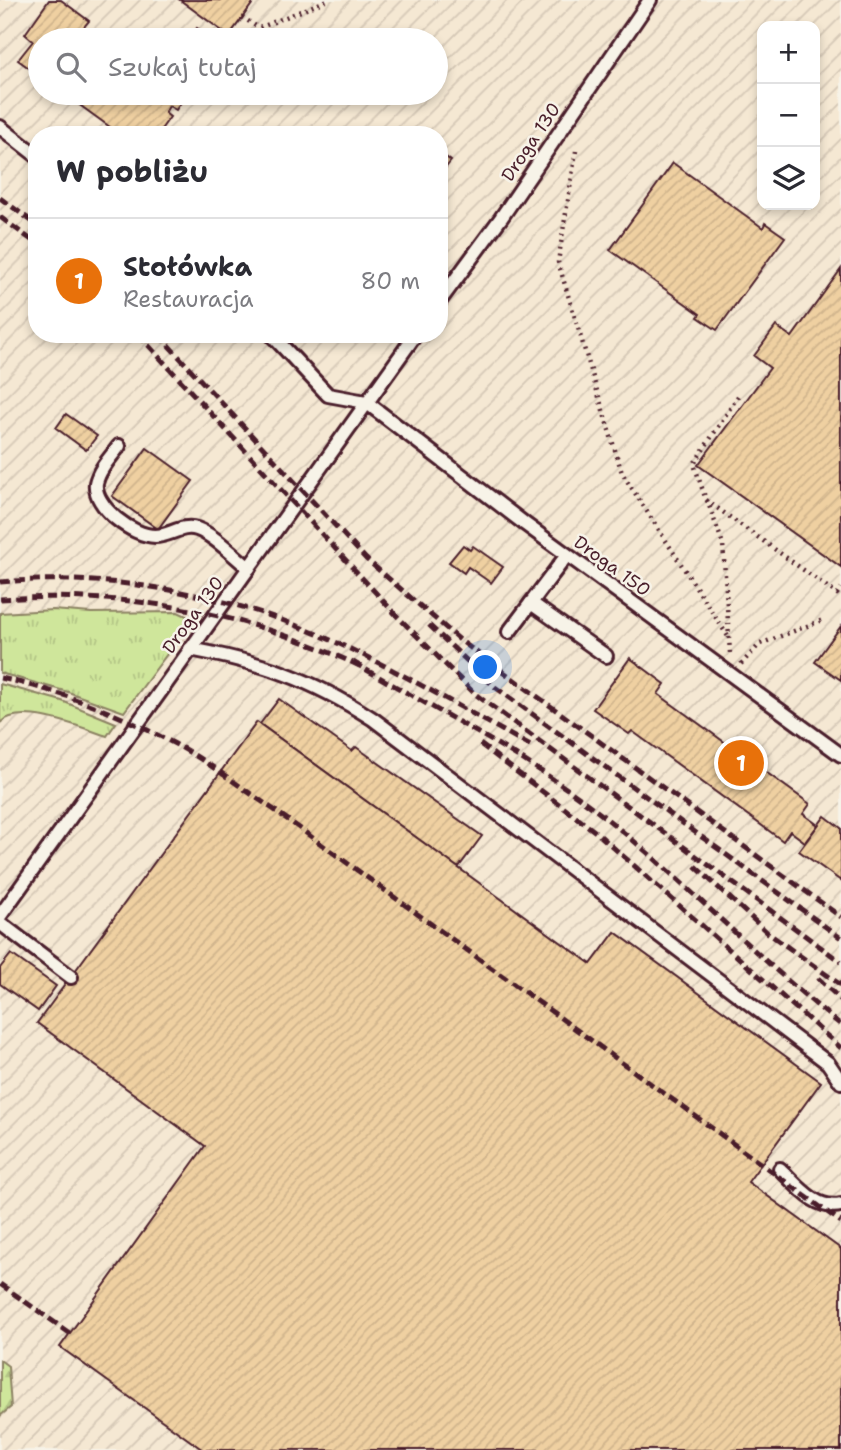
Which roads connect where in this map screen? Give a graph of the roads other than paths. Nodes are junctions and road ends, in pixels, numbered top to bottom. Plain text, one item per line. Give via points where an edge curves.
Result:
1 (650, 0) edge
2 (0, 127) edge
3 (28, 149) edge
4 (448, 290) edge
5 (279, 343) edge
6 (409, 343) edge
7 (366, 402) junction
8 (119, 446) dead end
9 (567, 555) junction
10 (248, 568) junction
11 (531, 603) junction
12 (509, 632) dead end
13 (190, 649) junction
14 (606, 656) dead end
15 (841, 755) edge
16 (0, 916) edge
17 (0, 923) edge
18 (71, 977) dead end
19 (841, 1082) edge
20 (780, 1169) dead end
21 (841, 1205) edge

1 - 4 lane, Droga 130
2 - 3 lane
5 - 7 lane via 328,395
6 - 7 lane, Droga 130
7 - 9 lane, Droga 150
7 - 10 lane, Droga 130
8 - 10 lane via 96,483 96,493 108,511 139,534 171,534 186,527 199,530
9 - 11 lane
9 - 15 lane, Droga 150
10 - 13 lane, Droga 130
11 - 12 lane
11 - 14 lane
13 - 16 lane, Droga 130
13 - 19 lane via 293,674 373,719 828,1063
17 - 18 lane
20 - 21 lane via 818,1203

